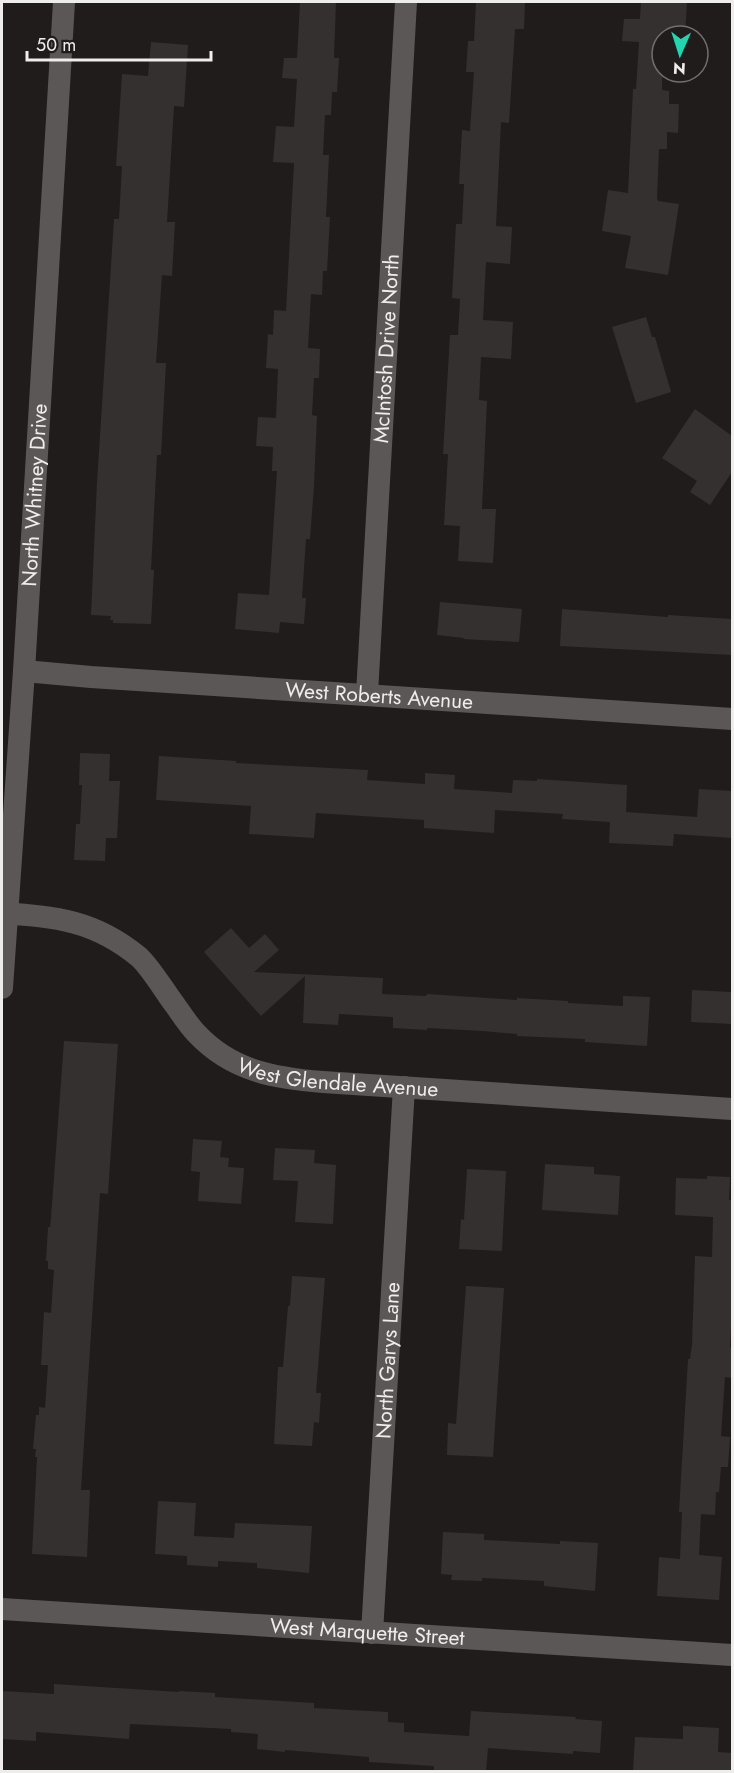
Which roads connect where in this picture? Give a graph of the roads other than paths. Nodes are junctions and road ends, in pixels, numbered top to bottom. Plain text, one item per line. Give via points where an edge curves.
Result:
1 (63, 2) edge
2 (406, 2) edge
3 (24, 671) junction
4 (367, 694) junction
5 (732, 719) edge
6 (4, 913) edge
7 (2, 988) edge
8 (404, 1088) junction
9 (732, 1109) edge
10 (2, 1609) edge
11 (372, 1633) junction
12 (732, 1655) edge

1 - 3 street, North Whitney Drive
2 - 4 street, McIntosh Drive North
3 - 4 street, West Roberts Avenue
3 - 6 street, North Whitney Drive
4 - 5 street, West Roberts Avenue
6 - 7 street, North Whitney Drive
6 - 8 street, West Glendale Avenue via 80,923 119,944 140,958 196,1033 215,1051 239,1065 286,1079
8 - 9 street, West Glendale Avenue
8 - 11 street, North Garys Lane
10 - 11 street, West Marquette Street
11 - 12 street, West Marquette Street

